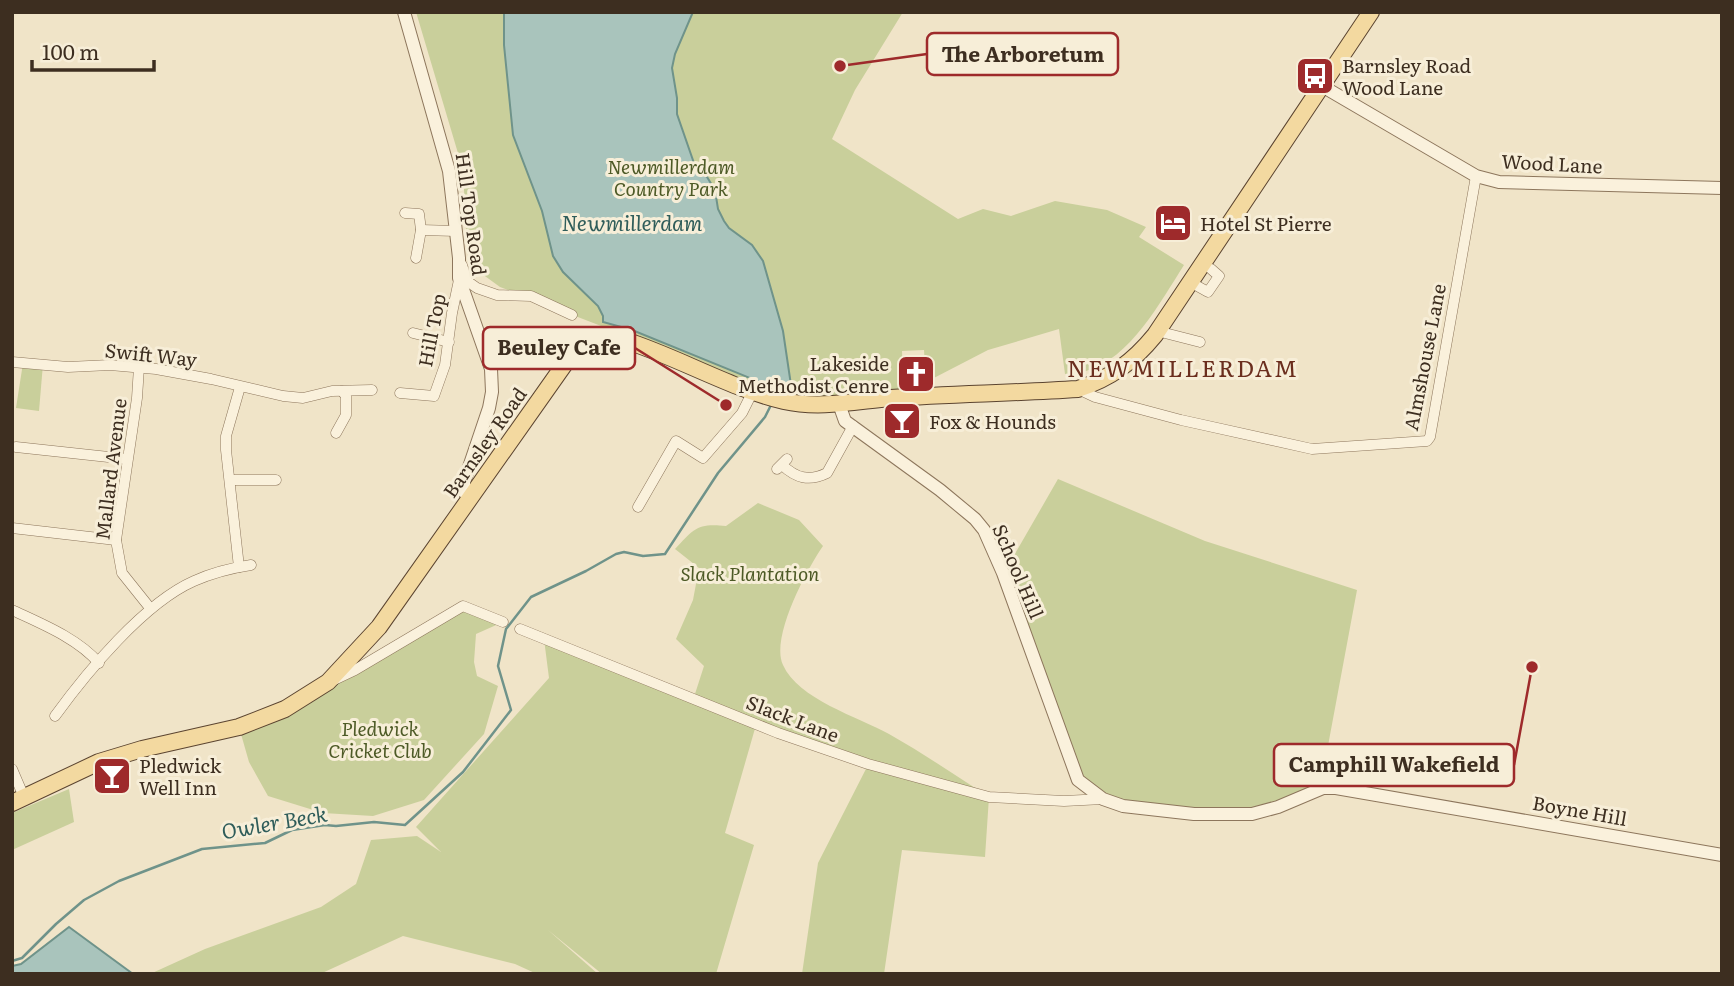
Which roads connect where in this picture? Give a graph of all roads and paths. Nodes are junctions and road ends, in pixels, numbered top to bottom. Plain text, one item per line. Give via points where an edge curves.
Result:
1 (404, 12) edge
2 (1371, 12) edge
3 (1322, 86) junction
4 (1476, 176) junction
5 (1722, 188) edge
6 (405, 214) dead end
7 (421, 230) junction
8 (456, 231) junction
9 (416, 258) dead end
10 (459, 258) junction
11 (1211, 269) dead end
12 (459, 278) junction
13 (1190, 282) junction
14 (572, 315) dead end
15 (1157, 331) junction
16 (413, 333) dead end
17 (449, 342) junction
18 (1200, 342) dead end
19 (12, 362) edge
20 (139, 367) junction
21 (285, 385) dead end
22 (240, 387) junction
23 (1078, 389) junction
24 (372, 390) dead end
25 (342, 391) junction
26 (753, 391) junction
27 (400, 393) dead end
28 (289, 397) junction
29 (839, 404) junction
30 (853, 426) junction
31 (336, 433) dead end
32 (22, 450) dead end
33 (127, 458) junction
34 (782, 464) dead end
35 (269, 476) dead end
36 (230, 480) junction
37 (471, 498) junction
38 (638, 507) dead end
39 (14, 515) dead end
40 (13, 528) edge
41 (116, 540) junction
42 (251, 565) dead end
43 (239, 567) junction
44 (150, 608) junction
45 (12, 610) edge
46 (503, 622) dead end
47 (520, 629) dead end
48 (99, 663) junction
49 (328, 682) junction
50 (55, 716) dead end
51 (12, 769) edge
52 (1078, 780) junction
53 (1103, 799) junction
54 (18, 800) edge
55 (1064, 801) junction
56 (1722, 855) edge

1 - 8 street, Hill Top Road via 449,171
2 - 3 main road, Barnsley Road
3 - 4 street, Wood Lane
3 - 13 main road, Barnsley Road
4 - 5 street, Wood Lane via 1499,181
4 - 23 street, Almshouse Lane via 1427,441 1312,449 1181,420
6 - 7 street via 419,214
7 - 8 street
7 - 9 street
8 - 10 street, Hill Top Road
10 - 12 street, Hill Top Road
10 - 14 street via 467,281 477,288 496,295 531,296
11 - 13 street via 1219,276 1208,292
12 - 17 street, Hill Top
12 - 37 street, Hill Top Road via 491,369 489,408 464,482 464,492
13 - 15 main road, Barnsley Road
15 - 18 street
15 - 23 main road, Barnsley Road via 1122,369
16 - 17 street
17 - 27 street, Hill Top via 434,396
19 - 20 street, Swift Way
20 - 22 street, Swift Way
20 - 33 street, Mallard Avenue
21 - 28 street
22 - 28 street, Swift Way
22 - 36 street via 226,436
23 - 29 main road, Barnsley Road
24 - 25 street, Swift Way
25 - 28 street, Swift Way
25 - 31 street via 346,415
26 - 29 main road, Barnsley Road via 800,403
26 - 37 main road, Barnsley Road via 624,340 590,340 576,348
26 - 38 street via 742,413 703,458 676,441
29 - 30 street, School Hill via 845,421
30 - 34 street via 827,473 808,479
30 - 52 street, School Hill via 951,499 984,530
32 - 33 street
33 - 41 street, Mallard Avenue
35 - 36 street
36 - 43 street
37 - 49 main road, Barnsley Road via 379,627
39 - 40 street
40 - 41 street
41 - 44 street, Mallard Avenue via 122,573
42 - 43 street
43 - 44 street via 192,581
44 - 48 street
45 - 48 street via 52,628
46 - 49 street via 463,606
47 - 55 street, Slack Lane via 868,764 989,797
48 - 50 street
49 - 54 main road, Barnsley Road via 285,709 239,727 99,762
51 - 54 street
52 - 53 street
52 - 55 street via 1075,793
53 - 55 street, Slack Lane
53 - 56 street, Boyne Hill via 1142,809 1252,814 1323,788 1336,788

